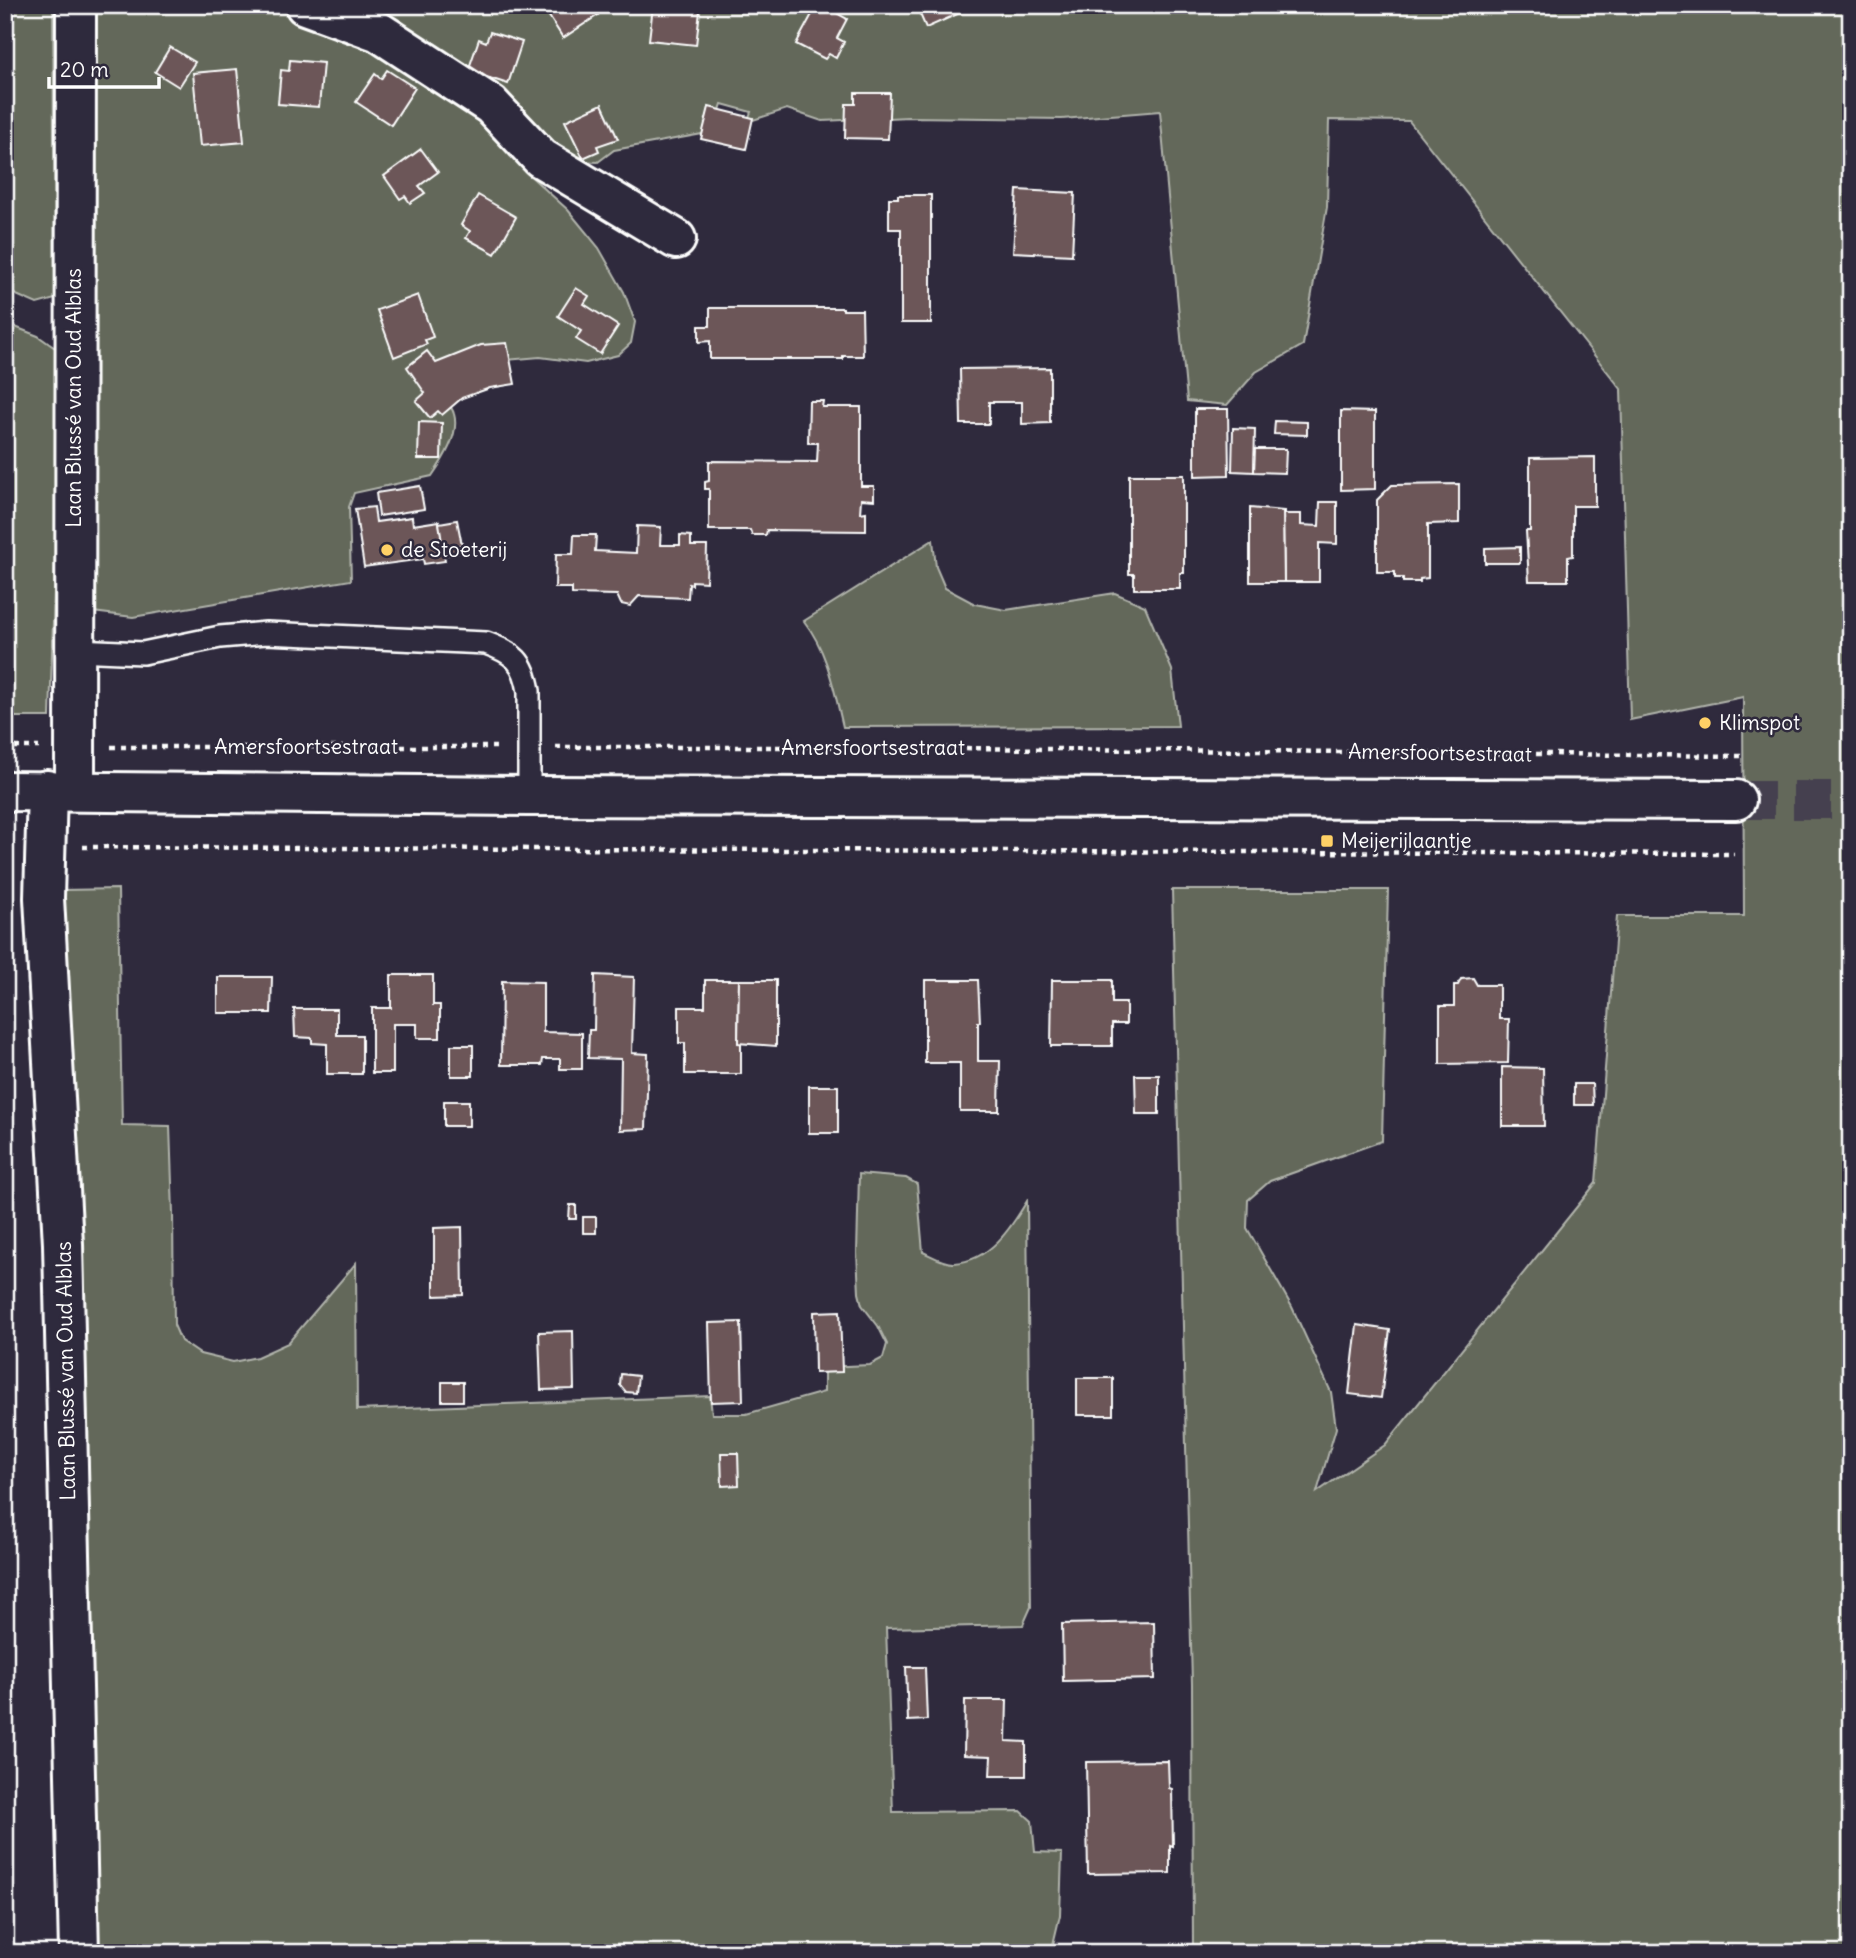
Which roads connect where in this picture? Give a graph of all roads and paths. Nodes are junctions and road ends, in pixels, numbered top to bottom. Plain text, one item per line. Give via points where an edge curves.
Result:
1 (76, 5) edge
2 (305, 5) edge
3 (676, 239) dead end
4 (76, 650) junction
5 (5, 747) edge
6 (76, 747) junction
7 (528, 747) junction
8 (1741, 757) dead end
9 (61, 790) junction
10 (5, 791) edge
11 (529, 796) junction
12 (1736, 800) tunnel mouth
13 (45, 847) junction
14 (1734, 854) dead end
15 (1648, 1943) dead end
16 (79, 1953) edge
17 (1648, 1953) edge

1 - 4 street, Laan Blussé van Oud Alblas
2 - 3 street via 379,32 491,104 541,158
4 - 6 street, Laan Blussé van Oud Alblas
4 - 7 lane via 143,653 266,633 486,643 519,661 526,675
5 - 6 path, Amersfoortsestraat
6 - 7 path, Amersfoortsestraat
6 - 9 street, Laan Blussé van Oud Alblas
7 - 8 path, Amersfoortsestraat
7 - 11 lane
9 - 10 street
9 - 11 street
9 - 13 street, Laan Blussé van Oud Alblas
11 - 12 street
13 - 14 path
13 - 16 street, Laan Blussé van Oud Alblas via 63,1244
15 - 17 path

